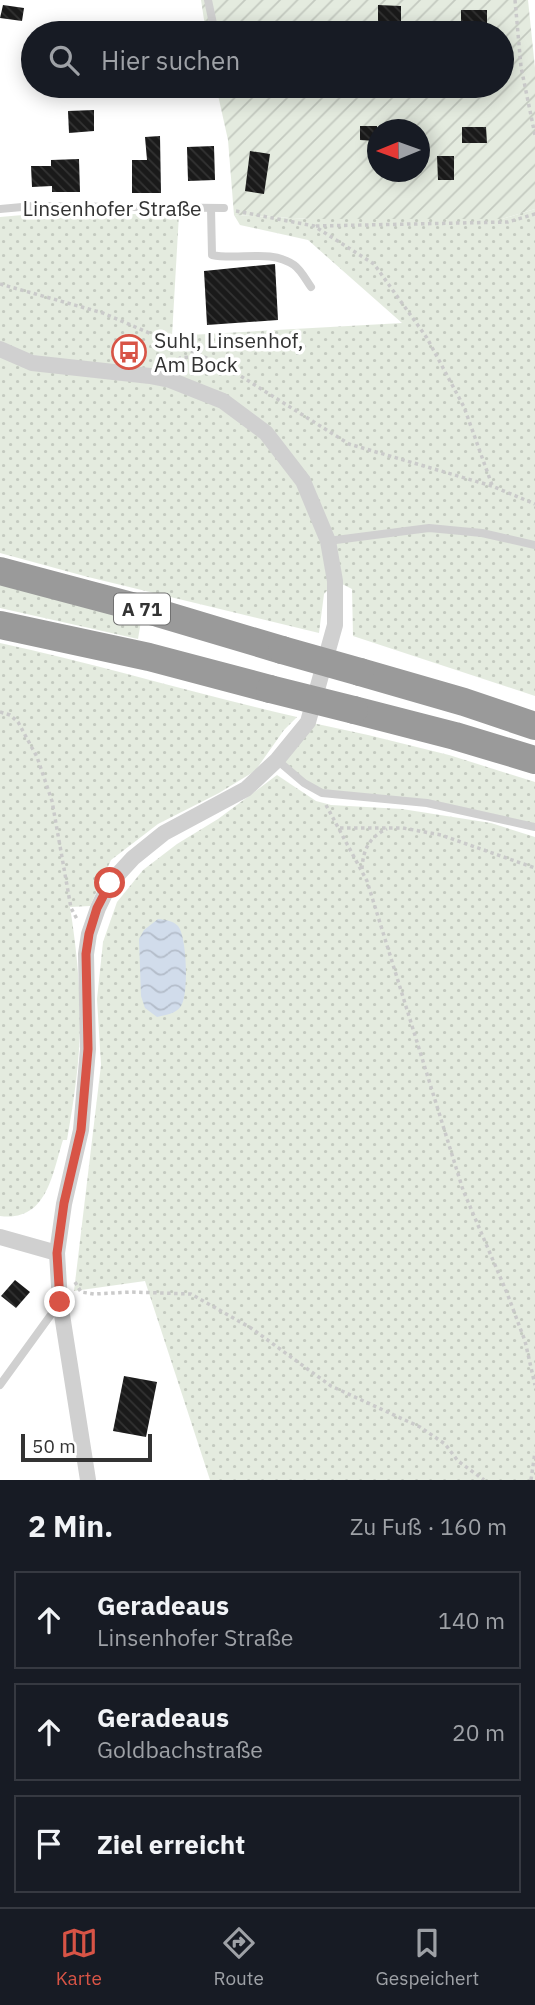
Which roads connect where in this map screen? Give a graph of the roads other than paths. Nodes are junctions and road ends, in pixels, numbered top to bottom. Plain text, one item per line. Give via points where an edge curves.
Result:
1 (208, 0) edge
2 (212, 21) edge
3 (211, 208) junction
4 (224, 208) road end
5 (0, 209) edge
6 (310, 287) dead end
7 (0, 349) edge
8 (328, 541) junction
9 (535, 545) edge
10 (0, 571) edge
11 (0, 625) edge
12 (535, 726) edge
13 (277, 760) junction
14 (535, 760) edge
15 (535, 827) edge
16 (0, 1237) edge
17 (57, 1253) junction
18 (60, 1302) junction
19 (0, 1385) edge
20 (88, 1480) edge

1 - 2 lane
3 - 4 lane, Linsenhofer Straße
3 - 5 lane, Linsenhofer Straße
3 - 6 lane via 212,255 271,256 296,267
7 - 8 street via 32,363 173,381 223,401 266,433 303,481
8 - 9 lane via 429,528
8 - 13 street via 335,581 335,625 308,722
10 - 12 highway, A 71, bridge via 158,613
11 - 14 highway, A 71, bridge via 149,657
13 - 15 lane via 322,793 427,803
13 - 17 street via 246,789 164,833 133,858 110,883 97,908 86,954 88,1049 81,1130
16 - 17 street
17 - 18 street
18 - 19 lane
18 - 20 street

